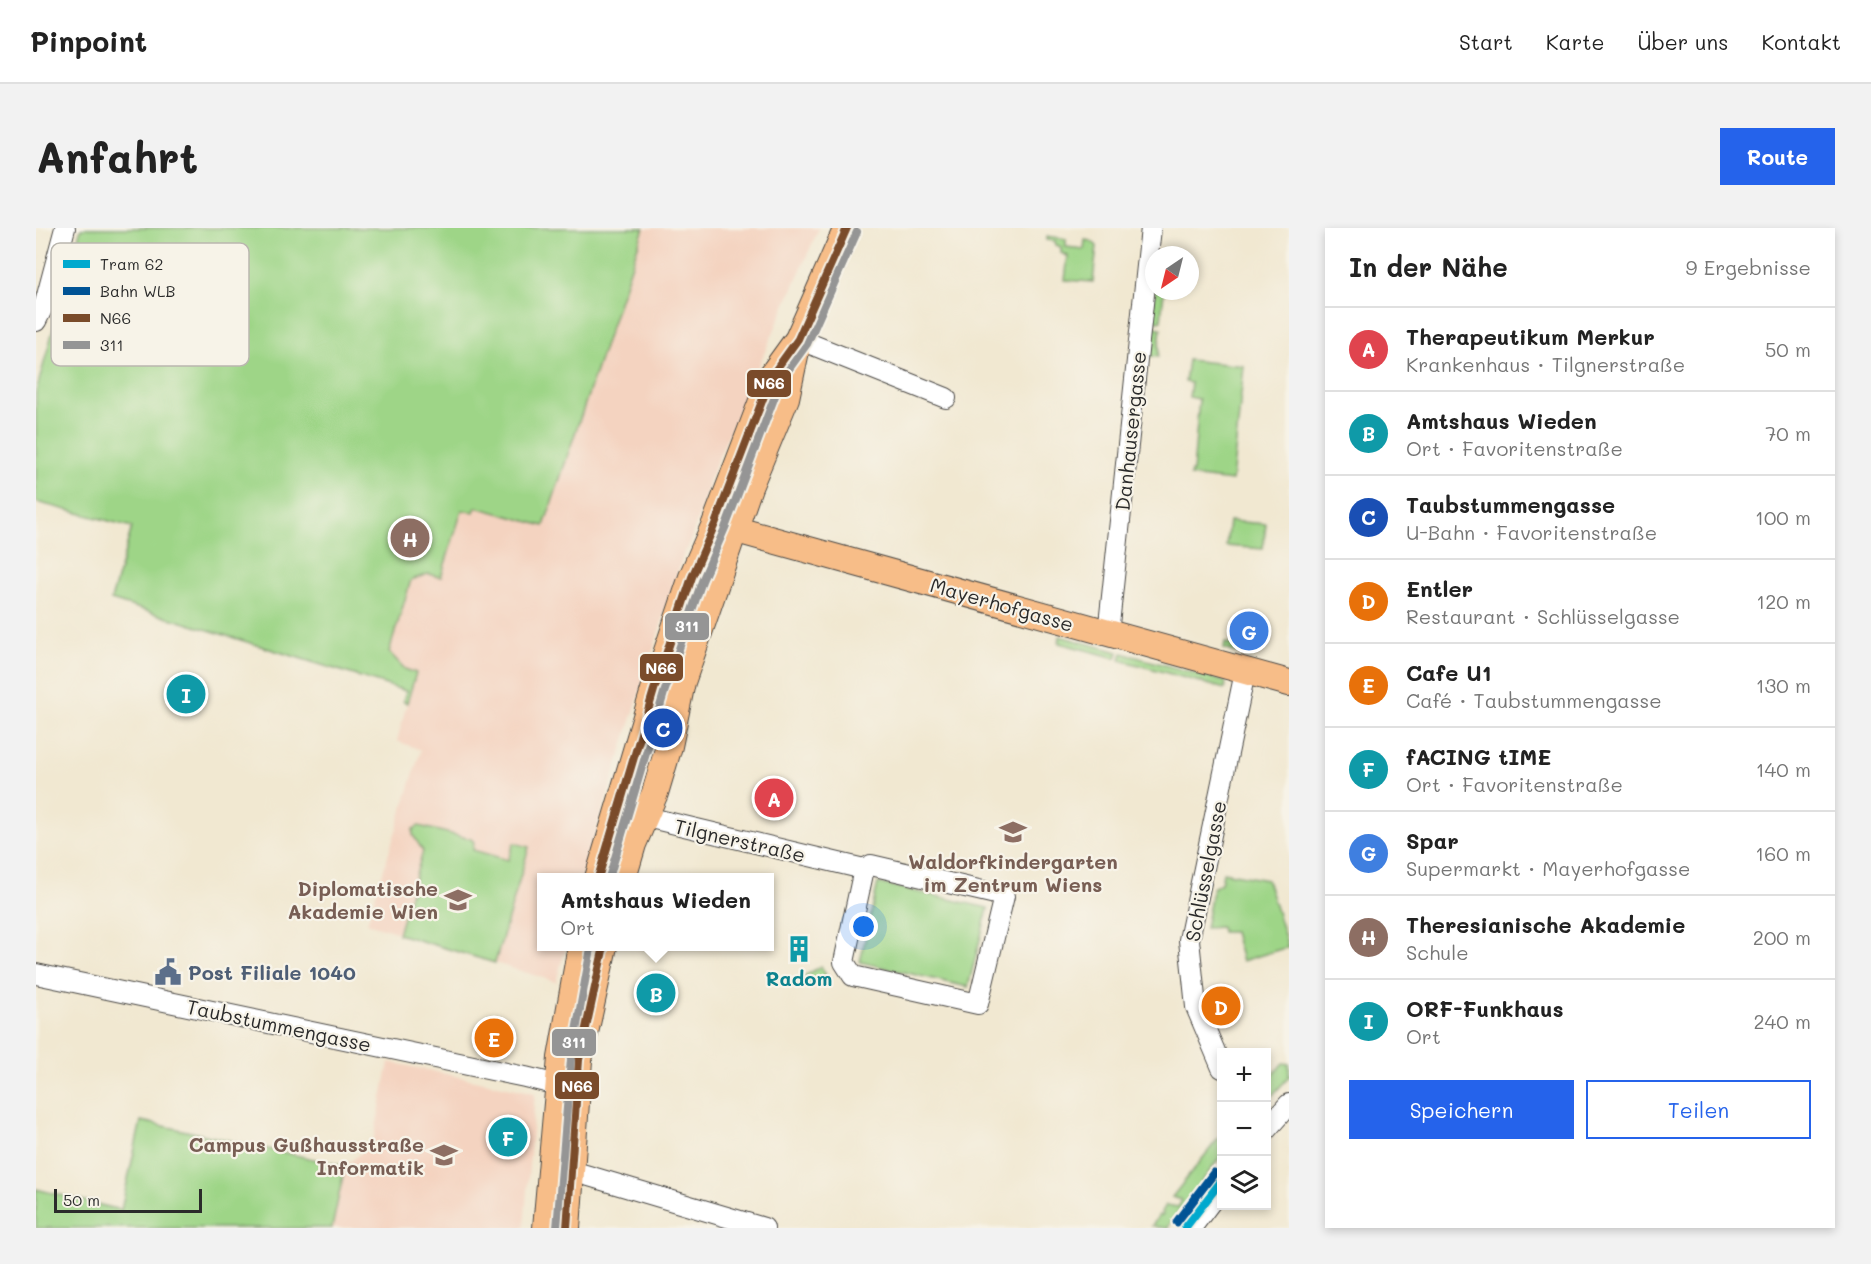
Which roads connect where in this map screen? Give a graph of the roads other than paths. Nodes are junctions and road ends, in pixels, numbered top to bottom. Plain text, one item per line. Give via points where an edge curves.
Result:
1 (65, 228) edge
2 (847, 228) edge
3 (1151, 228) edge
4 (61, 243) edge
5 (51, 280) edge
6 (36, 321) edge
7 (798, 339) junction
8 (946, 398) dead end
9 (724, 527) junction
10 (1108, 634) junction
11 (1245, 672) junction
12 (1289, 683) edge
13 (617, 810) junction
14 (645, 817) junction
15 (864, 869) junction
16 (599, 873) edge
17 (624, 873) edge
18 (580, 951) edge
19 (603, 951) edge
20 (36, 974) edge
21 (1217, 1058) edge
22 (558, 1085) junction
23 (1289, 1104) edge
24 (1271, 1124) edge
25 (574, 1126) junction
26 (553, 1142) junction
27 (572, 1172) junction
28 (1217, 1192) edge
29 (546, 1228) edge
30 (567, 1228) edge
31 (764, 1228) edge
32 (1191, 1228) edge

1 - 4 street
2 - 7 main road
3 - 10 street, Danhausergasse
5 - 6 street
7 - 8 street
7 - 9 main road via 786,398 749,487
9 - 10 main road, Mayerhofgasse
9 - 13 main road via 692,577
9 - 14 main road via 669,746
10 - 11 main road, Mayerhofgasse
11 - 12 main road, Mayerhofgasse
11 - 21 street, Schlüsselgasse via 1189,940 1196,1007
13 - 14 street, Tilgnerstraße
13 - 16 main road
14 - 15 street, Tilgnerstraße
14 - 17 main road
15 - 15 street, Tilgnerstraße via 844,962 853,976 978,1004 1004,896 871,865
18 - 22 main road
19 - 25 main road via 579,1060
20 - 22 street, Taubstummengasse
22 - 25 street
22 - 26 main road
23 - 24 street
25 - 27 main road
26 - 27 street
26 - 29 main road
27 - 30 main road
27 - 31 street
28 - 32 street

